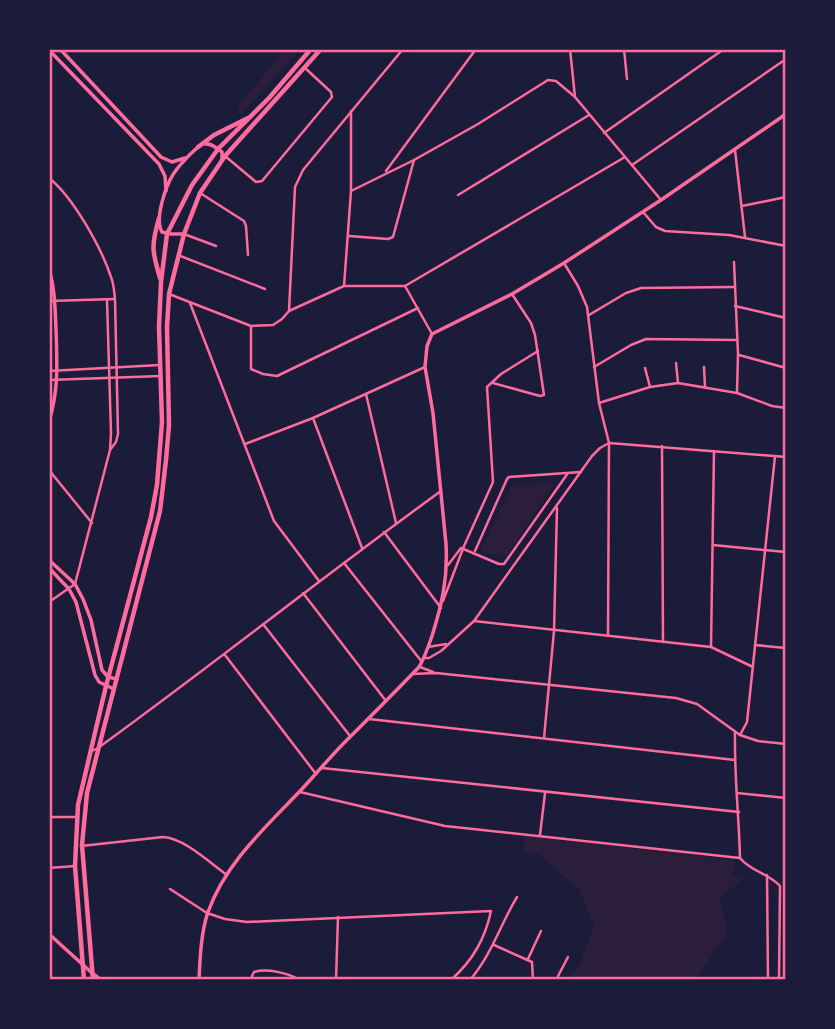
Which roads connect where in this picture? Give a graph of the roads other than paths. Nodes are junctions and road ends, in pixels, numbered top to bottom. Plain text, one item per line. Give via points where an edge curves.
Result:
1 (60, 49) edge
2 (311, 49) edge
3 (321, 49) edge
4 (403, 49) edge
5 (476, 49) edge
6 (570, 49) edge
7 (624, 49) edge
8 (724, 49) edge
9 (49, 50) edge
10 (786, 59) edge
11 (306, 68) junction
12 (627, 79) dead end
13 (575, 97) junction
14 (351, 111) junction
15 (786, 114) edge
16 (589, 115) junction
17 (252, 117) junction
18 (604, 133) junction
19 (198, 147) junction
20 (218, 149) junction
21 (735, 150) junction
22 (625, 157) junction
23 (185, 158) junction
24 (224, 159) junction
25 (414, 160) junction
26 (632, 165) junction
27 (384, 174) junction
28 (49, 178) edge
29 (53, 182) junction
30 (49, 185) edge
31 (166, 191) junction
32 (351, 191) junction
33 (200, 193) junction
34 (458, 195) dead end
35 (786, 198) edge
36 (661, 200) junction
37 (743, 206) junction
38 (643, 212) junction
39 (159, 218) junction
40 (167, 234) junction
41 (184, 234) junction
42 (349, 236) junction
43 (745, 239) junction
44 (216, 246) dead end
45 (786, 246) edge
46 (178, 255) junction
47 (248, 255) dead end
48 (734, 262) dead end
49 (564, 263) junction
50 (49, 269) edge
51 (161, 282) junction
52 (344, 286) junction
53 (405, 286) junction
54 (734, 287) junction
55 (265, 289) dead end
56 (169, 294) junction
57 (512, 294) junction
58 (116, 299) junction
59 (49, 300) edge
60 (55, 300) junction
61 (107, 300) junction
62 (190, 303) junction
63 (735, 306) junction
64 (418, 308) junction
65 (289, 311) junction
66 (589, 315) junction
67 (786, 318) edge
68 (251, 326) junction
69 (432, 334) junction
70 (736, 340) junction
71 (538, 351) junction
72 (737, 354) junction
73 (676, 363) dead end
74 (160, 365) junction
75 (425, 367) junction
76 (594, 367) junction
77 (109, 368) junction
78 (116, 368) junction
79 (645, 368) dead end
80 (704, 368) dead end
81 (786, 368) edge
82 (49, 369) edge
83 (58, 370) junction
84 (160, 376) junction
85 (109, 378) junction
86 (117, 378) junction
87 (49, 379) edge
88 (58, 380) junction
89 (491, 382) junction
90 (678, 383) junction
91 (650, 387) junction
92 (705, 387) junction
93 (737, 393) junction
94 (366, 394) junction
95 (599, 403) junction
96 (786, 408) edge
97 (313, 418) junction
98 (49, 421) edge
99 (609, 443) junction
100 (244, 445) junction
101 (662, 446) junction
102 (110, 450) junction
103 (714, 451) junction
104 (775, 456) junction
105 (786, 457) edge
106 (49, 470) edge
107 (581, 472) junction
108 (568, 473) junction
109 (441, 491) junction
110 (557, 506) junction
111 (92, 523) junction
112 (396, 523) junction
113 (384, 532) junction
114 (713, 545) junction
115 (362, 548) junction
116 (463, 548) junction
117 (766, 550) junction
118 (786, 552) edge
119 (474, 553) junction
120 (49, 560) edge
121 (344, 562) junction
122 (447, 566) junction
123 (49, 568) edge
124 (318, 581) junction
125 (75, 584) junction
126 (69, 589) junction
127 (303, 593) junction
128 (443, 601) junction
129 (49, 602) edge
130 (441, 608) junction
131 (474, 621) junction
132 (263, 624) junction
133 (554, 631) junction
134 (608, 636) junction
135 (663, 642) junction
136 (449, 643) junction
137 (755, 645) junction
138 (428, 647) junction
139 (711, 647) junction
140 (786, 648) edge
141 (225, 655) junction
142 (422, 662) junction
143 (753, 667) junction
144 (436, 673) junction
145 (412, 674) junction
146 (108, 677) junction
147 (117, 679) junction
148 (550, 685) junction
149 (106, 686) junction
150 (114, 689) junction
151 (386, 701) junction
152 (369, 719) junction
153 (735, 732) junction
154 (740, 735) junction
155 (351, 736) junction
156 (544, 738) junction
157 (786, 744) edge
158 (98, 748) junction
159 (90, 752) junction
160 (735, 760) junction
161 (322, 768) junction
162 (316, 774) junction
163 (300, 792) junction
164 (545, 792) junction
165 (737, 793) junction
166 (786, 798) edge
167 (739, 812) junction
168 (49, 817) edge
169 (76, 817) junction
170 (540, 835) junction
171 (82, 845) junction
172 (74, 846) junction
173 (740, 858) junction
174 (75, 866) junction
175 (49, 868) edge
176 (227, 875) junction
177 (767, 875) junction
178 (170, 889) dead end
179 (517, 897) dead end
180 (207, 913) junction
181 (338, 917) junction
182 (541, 932) dead end
183 (49, 934) edge
184 (494, 945) junction
185 (568, 957) dead end
186 (528, 959) junction
187 (83, 964) junction
188 (92, 973) junction
189 (84, 980) edge
190 (93, 980) edge
191 (101, 980) edge
192 (199, 980) edge
193 (250, 980) edge
194 (300, 980) edge
195 (336, 980) edge
196 (452, 980) edge
197 (470, 980) edge
198 (533, 980) edge
199 (556, 980) edge
200 (768, 980) edge
201 (779, 980) edge

1 - 23 street via 160,157 172,162
2 - 17 main road
3 - 11 main road
4 - 14 street
5 - 27 street
6 - 13 street
7 - 12 street
8 - 18 street
9 - 31 street via 159,164
10 - 26 street
11 - 24 main road
11 - 24 street via 332,97 262,181 256,182
13 - 16 street
13 - 25 street via 548,80
14 - 32 street
14 - 65 street via 303,170 295,187
15 - 21 street
16 - 18 street
16 - 34 street
17 - 19 main road
17 - 20 main road
18 - 22 street
19 - 20 street via 208,144
19 - 23 street
20 - 24 street
20 - 40 main road via 192,184
21 - 36 street
21 - 37 street
22 - 26 street
22 - 53 street
23 - 31 street
24 - 33 main road
25 - 27 street
25 - 42 street via 393,237
26 - 36 street
27 - 32 street
28 - 29 street
29 - 30 street
29 - 58 street via 91,233 112,278
31 - 39 street
32 - 42 street
33 - 41 main road
33 - 47 street via 244,221
35 - 37 street
36 - 38 street
37 - 43 street
38 - 43 street via 665,231
38 - 49 street
39 - 40 street via 160,230
39 - 51 main road via 152,242
40 - 41 street
40 - 51 main road
41 - 44 street
41 - 46 main road
42 - 52 street
43 - 45 street
46 - 55 street
46 - 56 main road
48 - 54 street
49 - 57 street
49 - 66 street
50 - 60 street
51 - 74 main road
52 - 53 street
52 - 65 street
53 - 64 street
54 - 63 street
54 - 66 street via 640,288
56 - 62 street
56 - 147 main road via 169,425 160,512
57 - 69 street
57 - 71 street via 531,323
58 - 61 street
58 - 78 street
59 - 60 street
60 - 61 street
60 - 83 street
61 - 77 street
62 - 68 street
62 - 100 street
63 - 67 street
63 - 70 street
64 - 68 street via 276,376 251,369
64 - 69 street
65 - 68 street via 273,325
66 - 76 street
69 - 75 street
70 - 72 street
70 - 76 street via 646,339
71 - 89 street
71 - 89 street via 544,396
72 - 81 street
72 - 93 street
73 - 90 street
74 - 78 street
74 - 84 main road
75 - 94 street
75 - 109 street
76 - 95 street
77 - 78 street
77 - 83 street
77 - 85 street
78 - 86 street
79 - 91 street
80 - 92 street
82 - 83 street
82 - 87 street
83 - 88 street
84 - 86 street
84 - 146 main road via 162,422 151,517
85 - 86 street
85 - 88 street
85 - 102 street
86 - 102 street via 118,433
87 - 88 street
88 - 98 street
89 - 116 street via 487,387 494,478
90 - 91 street
90 - 92 street
91 - 95 street
92 - 93 street
93 - 96 street
94 - 97 street
94 - 112 street
95 - 99 street
97 - 100 street
97 - 115 street
99 - 101 street
99 - 107 street
99 - 134 street
100 - 124 street via 274,521
101 - 103 street
101 - 135 street
102 - 111 street
103 - 104 street
103 - 114 street
104 - 105 street
104 - 117 street
106 - 111 street
107 - 108 street
107 - 110 street
108 - 119 street via 509,477
108 - 119 street via 504,564
109 - 112 street
109 - 122 street
110 - 131 street
110 - 133 street
111 - 125 street
112 - 113 street
113 - 115 street
113 - 130 street
114 - 117 street
114 - 139 street
115 - 121 street
116 - 119 street
116 - 122 street
116 - 128 street
117 - 118 street
117 - 137 street
120 - 125 street
121 - 124 street
121 - 142 street
122 - 128 street
123 - 126 street
124 - 127 street
125 - 126 street
125 - 146 street via 88,610 101,666
126 - 129 street
126 - 149 street via 95,675
127 - 132 street
127 - 151 street
128 - 130 street
130 - 138 street
131 - 133 street
131 - 136 street
132 - 141 street
132 - 155 street
133 - 134 street
133 - 148 street
134 - 135 street
135 - 139 street
136 - 138 street
136 - 142 street
137 - 140 street
137 - 143 street
138 - 142 street
139 - 143 street
141 - 158 street
141 - 162 street
142 - 144 street
142 - 145 street
143 - 154 street via 747,722
144 - 145 street
144 - 148 street
145 - 151 street
146 - 147 street
146 - 149 main road
147 - 150 main road
148 - 153 street via 689,701
148 - 156 street
149 - 150 street
149 - 159 main road
150 - 158 main road
151 - 152 street
152 - 155 street
152 - 156 street
153 - 154 street
153 - 160 street
154 - 157 street
155 - 161 street
156 - 160 street
158 - 159 street
158 - 171 main road via 87,793
159 - 169 main road
160 - 165 street
161 - 162 street
161 - 164 street
162 - 163 street
163 - 170 street via 446,827
163 - 176 street via 259,833
164 - 167 street
164 - 170 street
165 - 166 street
165 - 167 street
167 - 173 street
168 - 169 street
169 - 172 main road
170 - 173 street
171 - 172 street
171 - 176 street via 172,838
171 - 188 main road
172 - 174 main road
173 - 177 street
174 - 175 street
174 - 187 main road
176 - 180 street
177 - 200 street
177 - 201 street via 780,889
178 - 180 street
179 - 184 street
180 - 181 street via 247,922
180 - 192 street
181 - 195 street
181 - 196 street via 491,911 479,946
182 - 186 street
183 - 187 street
184 - 186 street
184 - 197 street
185 - 199 street
186 - 198 street
187 - 188 street
187 - 189 main road
188 - 190 main road
188 - 191 street
193 - 194 street via 254,972 262,970

